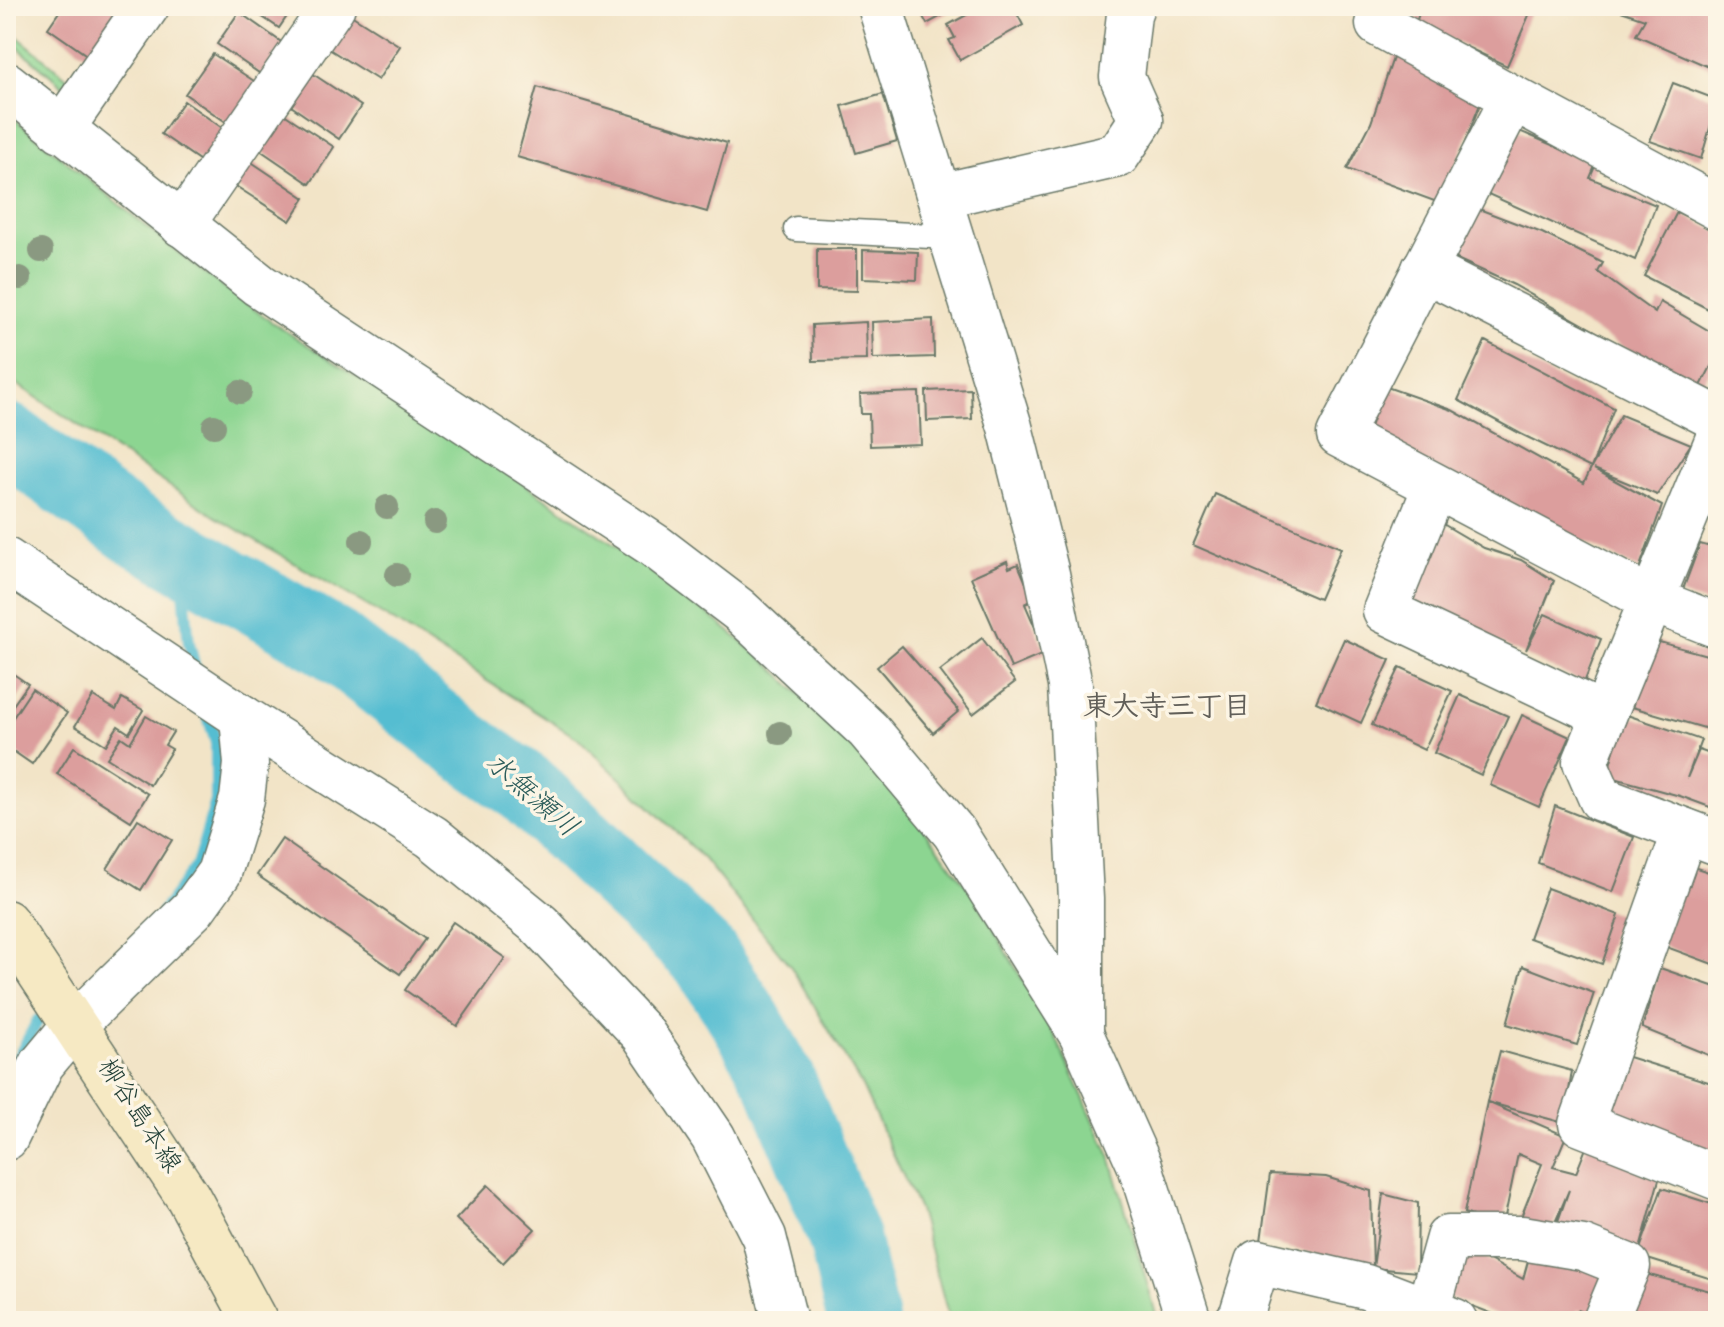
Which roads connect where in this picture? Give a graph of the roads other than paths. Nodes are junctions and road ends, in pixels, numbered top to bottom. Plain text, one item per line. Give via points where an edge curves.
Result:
1 (147, 6) edge
2 (333, 6) edge
3 (880, 6) edge
4 (1132, 6) edge
5 (1378, 24) dead end
6 (6, 84) edge
7 (1513, 98) junction
8 (61, 130) junction
9 (940, 196) junction
10 (1718, 208) edge
11 (182, 225) junction
12 (796, 229) dead end
13 (950, 237) junction
14 (1424, 269) junction
15 (1718, 419) edge
16 (1718, 438) edge
17 (1435, 487) junction
18 (6, 560) edge
19 (1652, 600) junction
20 (1718, 626) edge
21 (1604, 715) junction
22 (242, 717) junction
23 (1702, 837) edge
24 (6, 922) edge
25 (76, 1023) junction
26 (1081, 1034) junction
27 (6, 1138) edge
28 (1718, 1178) edge
29 (1436, 1318) edge
30 (255, 1321) edge
31 (785, 1321) edge
32 (1189, 1321) edge
33 (1237, 1321) edge
34 (1605, 1321) edge

1 - 8 street
2 - 11 street
3 - 9 street
4 - 9 street via 1122,77 1141,120 1118,155
5 - 7 street
6 - 8 street
7 - 10 street
7 - 14 street
8 - 11 street
9 - 13 street
11 - 26 street via 259,285 655,546 739,610 868,730 954,832
12 - 13 lane
13 - 26 street via 1010,427 1070,685 1081,899
14 - 15 street
14 - 17 street via 1339,435
16 - 19 street
17 - 19 street
17 - 21 street via 1385,611
18 - 22 street
19 - 20 street
19 - 21 street
21 - 23 street via 1585,762 1601,799
22 - 25 street via 242,799 219,873 193,909
22 - 31 street via 432,837 540,925 643,1034 713,1137 764,1237
23 - 28 street via 1581,1124
24 - 25 main road, 柳谷島本線
25 - 27 street via 42,1064
25 - 30 main road, 柳谷島本線 via 188,1197
26 - 32 street via 1140,1166
29 - 33 street via 1366,1287 1258,1262
29 - 34 street via 1448,1238 1522,1238 1583,1248 1628,1266

